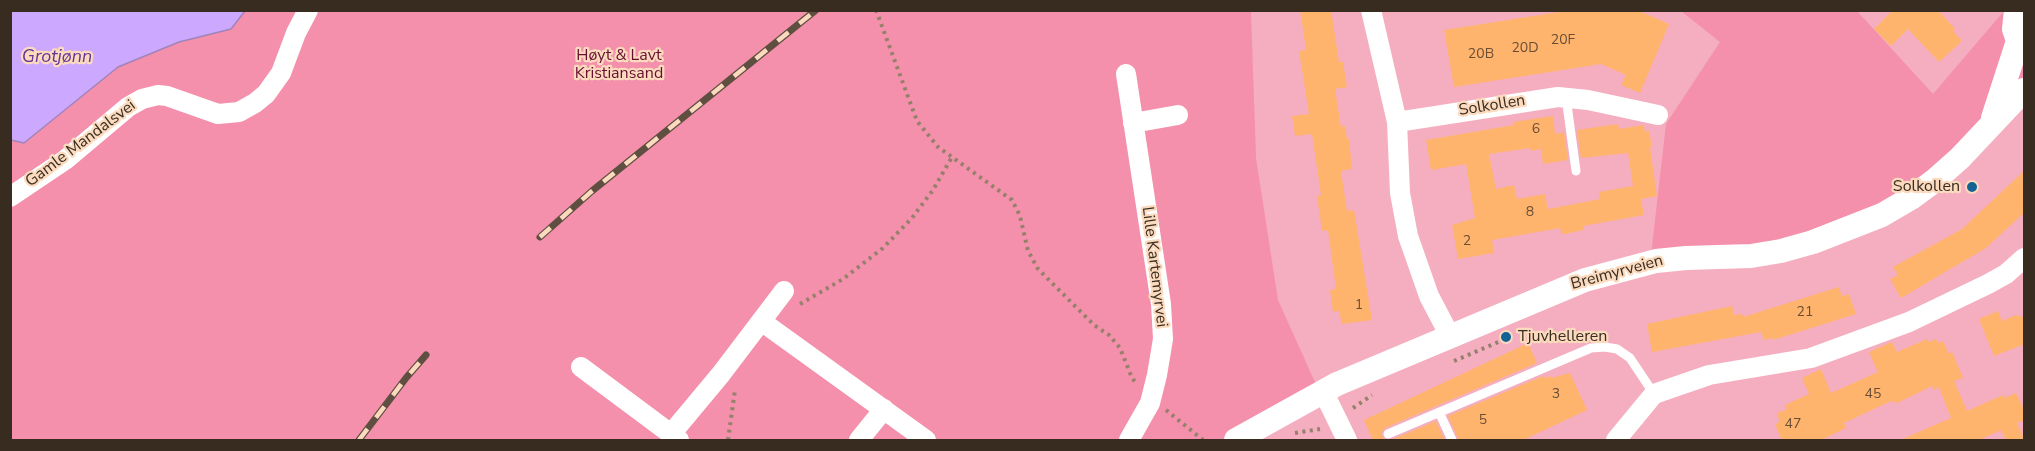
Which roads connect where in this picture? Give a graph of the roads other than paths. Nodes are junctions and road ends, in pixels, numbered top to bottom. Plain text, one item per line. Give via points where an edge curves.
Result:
1 (308, 10) edge
2 (1371, 10) edge
3 (2010, 12) edge
4 (2021, 45) edge
5 (1126, 74) dead end
6 (2025, 90) edge
7 (1566, 97) junction
8 (1178, 115) dead end
9 (1658, 115) dead end
10 (1396, 122) junction
11 (1133, 123) junction
12 (1992, 123) junction
13 (1575, 171) dead end
14 (10, 197) edge
15 (2025, 258) edge
16 (784, 291) dead end
17 (761, 321) junction
18 (1451, 338) junction
19 (581, 368) dead end
20 (1324, 393) junction
21 (1654, 394) junction
22 (884, 409) junction
23 (1439, 412) junction
24 (1343, 432) edge
25 (1388, 434) dead end
26 (675, 437) edge
27 (859, 441) edge
28 (926, 441) edge
29 (1129, 441) edge
30 (1236, 441) edge
31 (1452, 441) edge
32 (1616, 441) edge

1 - 14 street, Gamle Mandalsvei via 281,73 255,103 229,114 206,111 167,96 142,99 65,160
2 - 10 street
3 - 4 street
4 - 12 street, Breimyrveien
5 - 11 street, Lille Kartemyrvei
6 - 12 street, Breimyrveien
7 - 9 street, Solkollen
7 - 10 street, Solkollen
7 - 13 lane
8 - 11 street
10 - 18 street via 1400,193 1408,236 1429,296
11 - 29 street, Lille Kartemyrvei via 1163,339 1150,403
12 - 18 street, Breimyrveien via 1934,181 1882,215 1851,228 1771,253 1656,261 1622,269 1556,291
15 - 21 street via 1988,284 1898,326 1811,358 1709,375
16 - 17 street
17 - 22 street
17 - 26 street
18 - 20 street, Breimyrveien via 1355,376
19 - 26 street
20 - 24 street
20 - 30 street, Breimyrveien
21 - 23 lane via 1630,358 1617,349 1591,348
21 - 32 street
22 - 27 street
22 - 28 street
23 - 25 lane
23 - 31 lane

